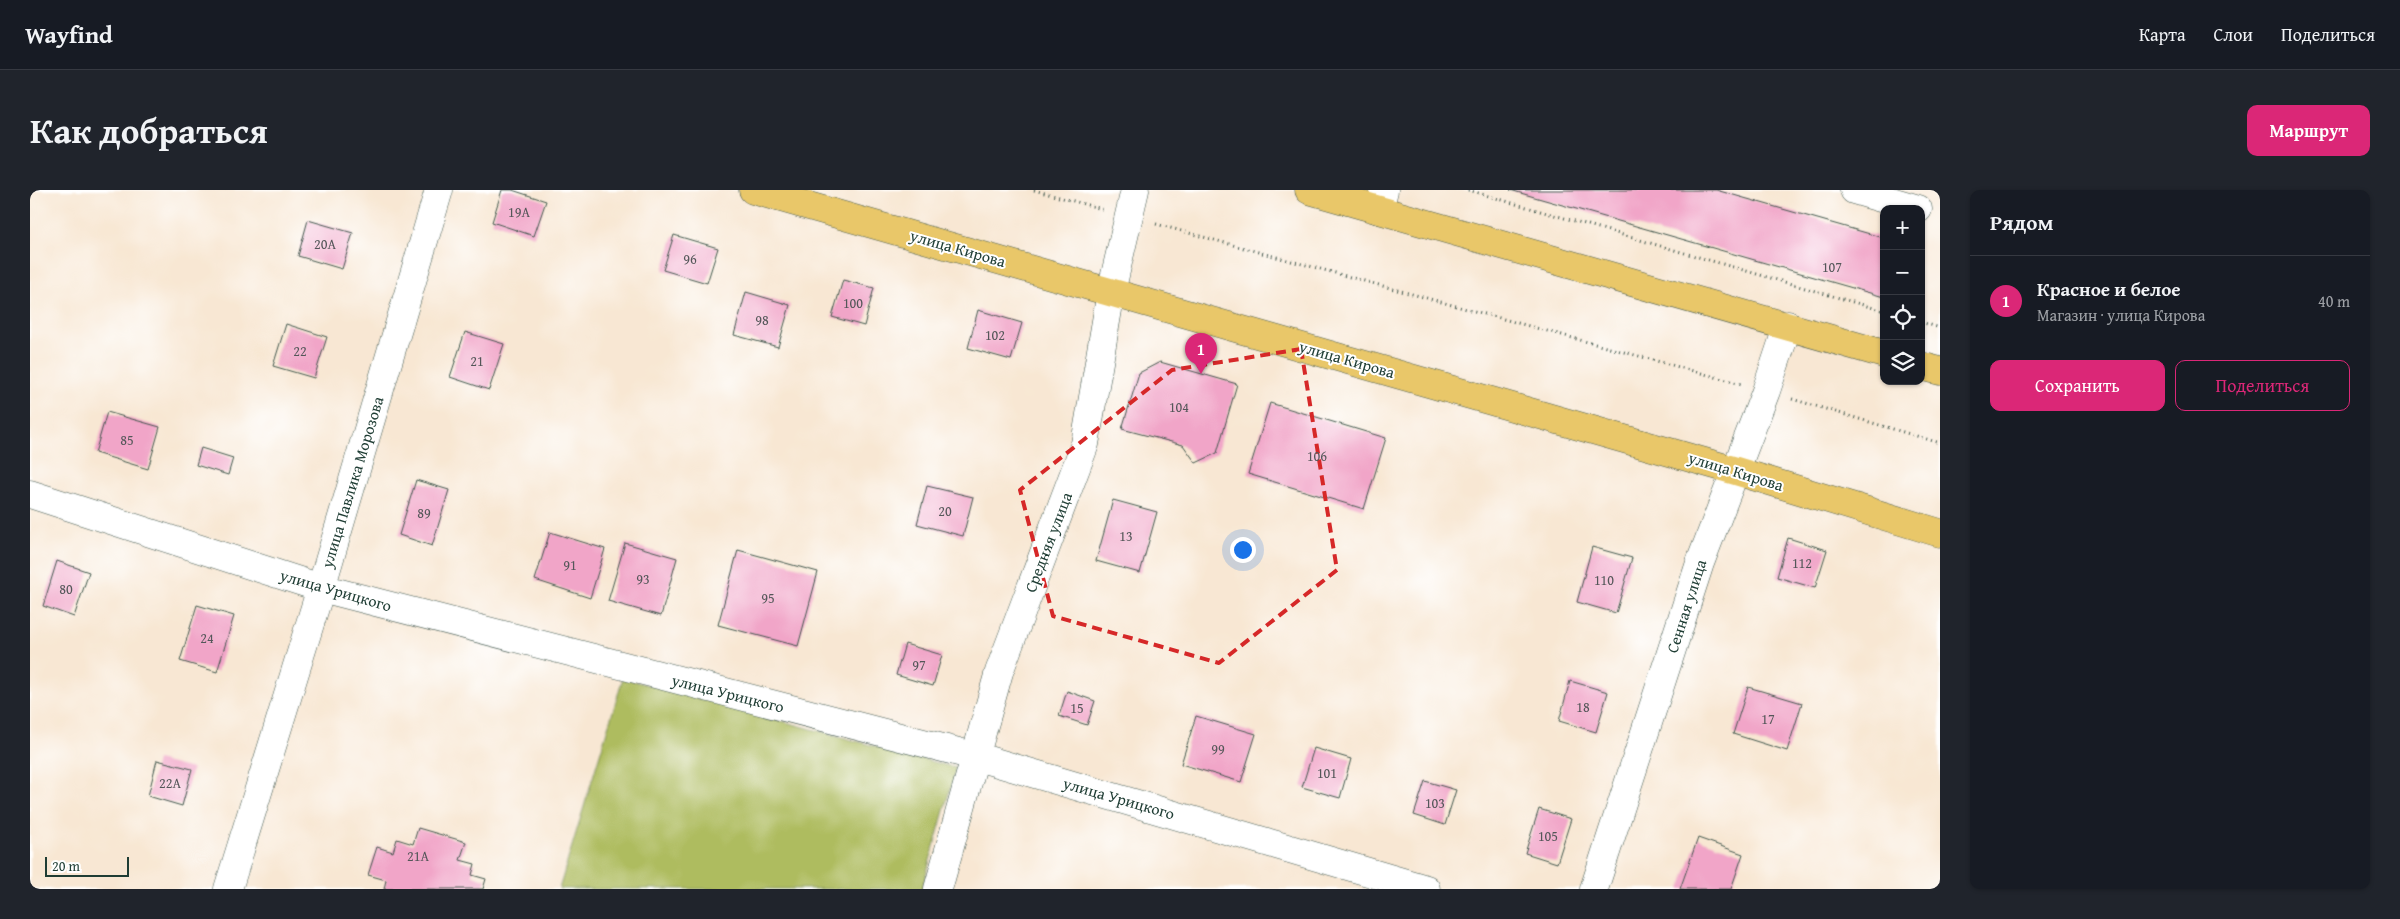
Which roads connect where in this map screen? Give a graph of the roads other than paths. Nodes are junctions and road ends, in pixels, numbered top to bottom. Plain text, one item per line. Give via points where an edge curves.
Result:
1 (439, 190) edge
2 (753, 190) edge
3 (1136, 190) edge
4 (1309, 190) edge
5 (1854, 190) edge
6 (1381, 200) edge
7 (1906, 205) edge
8 (1925, 210) edge
9 (1940, 215) edge
10 (1111, 292) junction
11 (1788, 325) junction
12 (1880, 353) edge
13 (1925, 367) edge
14 (1940, 371) edge
15 (1736, 470) junction
16 (30, 494) edge
17 (1940, 533) edge
18 (321, 588) junction
19 (974, 756) junction
20 (228, 889) edge
21 (938, 889) edge
22 (1426, 889) edge
23 (1594, 889) edge

1 - 18 street, улица Павлика Морозова
2 - 10 main road, улица Кирова
3 - 10 street, Средняя улица
4 - 6 main road
5 - 7 street
6 - 11 main road
8 - 9 street
10 - 15 main road, улица Кирова
10 - 19 street, Средняя улица via 1085,444 999,672
11 - 12 main road
11 - 15 street, Сенная улица
13 - 14 main road
15 - 17 main road, улица Кирова
15 - 23 street, Сенная улица via 1700,563
16 - 18 street, улица Урицкого
18 - 19 street, улица Урицкого
18 - 20 street, улица Павлика Морозова
19 - 21 street, Средняя улица
19 - 22 street, улица Урицкого

